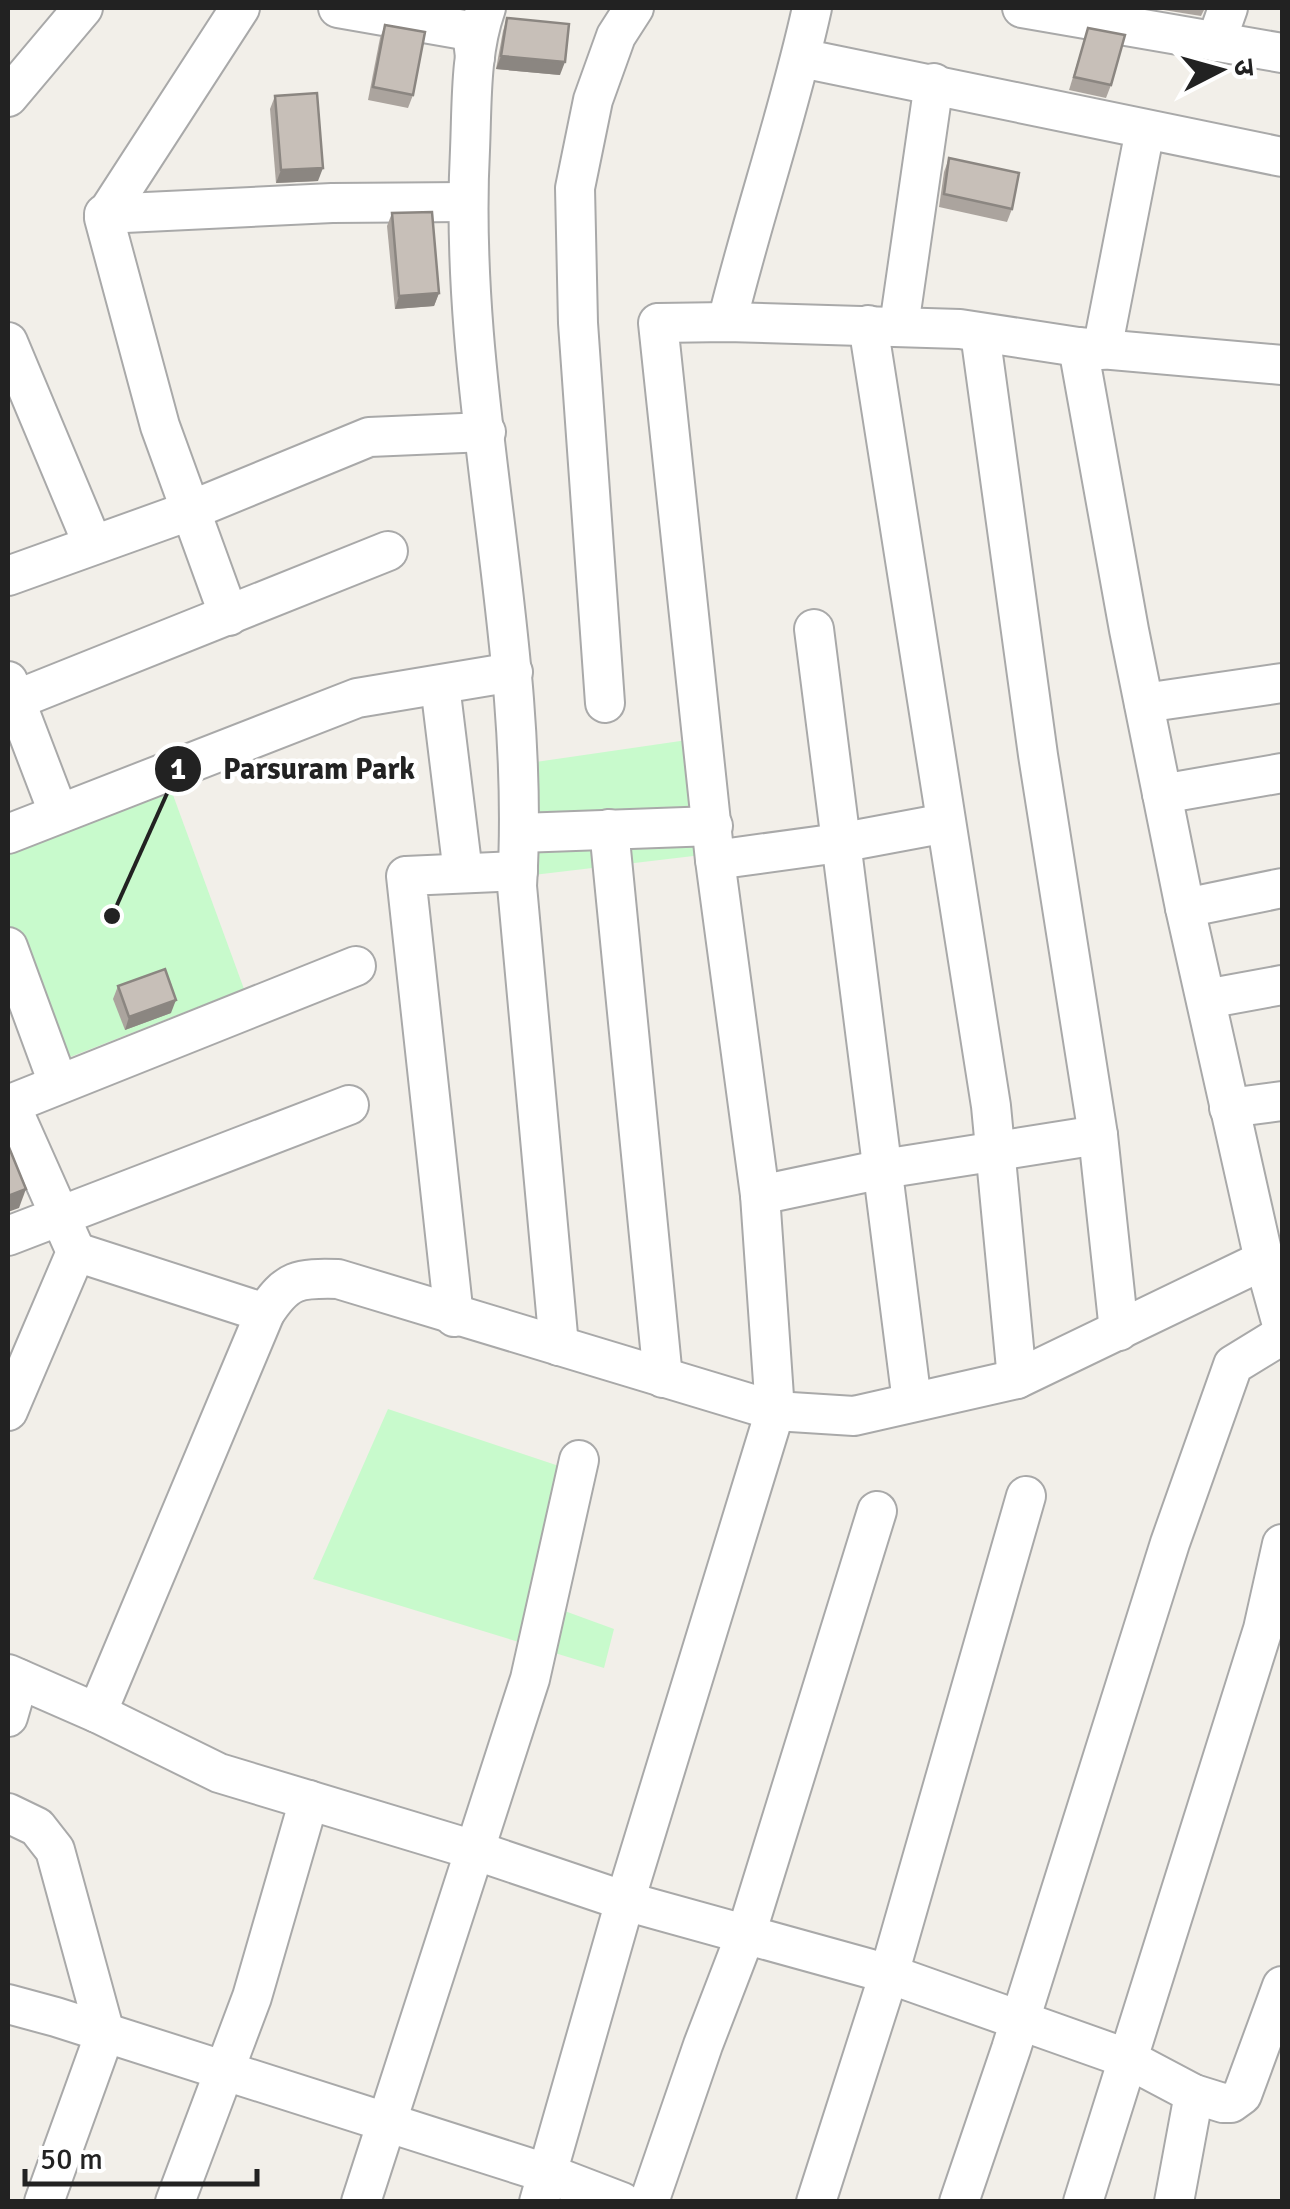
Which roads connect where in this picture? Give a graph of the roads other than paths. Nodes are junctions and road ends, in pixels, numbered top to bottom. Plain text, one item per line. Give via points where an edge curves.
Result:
1 (83, 8) edge
2 (240, 8) edge
3 (338, 8) edge
4 (486, 8) edge
5 (634, 8) edge
6 (812, 8) edge
7 (1022, 8) edge
8 (1222, 25) edge
9 (1282, 53) edge
10 (475, 57) junction
11 (801, 58) junction
12 (934, 83) junction
13 (8, 97) edge
14 (1146, 130) junction
15 (1282, 157) edge
16 (467, 202) junction
17 (104, 214) junction
18 (727, 322) junction
19 (883, 326) junction
20 (980, 332) junction
21 (8, 342) edge
22 (1090, 349) junction
23 (1282, 364) edge
24 (486, 432) junction
25 (189, 511) junction
26 (94, 546) junction
27 (388, 551) dead end
28 (8, 576) edge
29 (230, 616) junction
30 (814, 629) dead end
31 (512, 672) junction
32 (1282, 683) edge
33 (440, 684) junction
34 (10, 694) edge
35 (605, 703) dead end
36 (1144, 704) junction
37 (1282, 773) edge
38 (1162, 794) junction
39 (58, 812) junction
40 (946, 823) junction
41 (610, 830) junction
42 (520, 832) junction
43 (8, 834) edge
44 (714, 843) junction
45 (840, 843) junction
46 (518, 871) junction
47 (463, 873) junction
48 (1282, 888) edge
49 (1185, 908) junction
50 (10, 960) edge
51 (356, 966) dead end
52 (1282, 984) edge
53 (1206, 999) junction
54 (58, 1083) junction
55 (1282, 1100) edge
56 (9, 1104) edge
57 (349, 1106) dead end
58 (1229, 1108) junction
59 (1098, 1135) junction
60 (996, 1153) junction
61 (882, 1169) junction
62 (760, 1195) junction
63 (60, 1214) junction
64 (8, 1236) edge
65 (1268, 1236) edge
66 (76, 1252) junction
67 (265, 1313) junction
68 (454, 1316) junction
69 (1282, 1325) edge
70 (1119, 1331) junction
71 (1282, 1334) edge
72 (558, 1346) junction
73 (664, 1378) junction
74 (1016, 1378) junction
75 (912, 1402) junction
76 (8, 1411) edge
77 (775, 1411) junction
78 (579, 1460) dead end
79 (1026, 1496) dead end
80 (877, 1511) dead end
81 (1282, 1544) edge
82 (1277, 1597) edge
83 (13, 1676) edge
84 (98, 1713) junction
85 (8, 1716) edge
86 (309, 1800) junction
87 (8, 1813) edge
88 (474, 1850) junction
89 (625, 1901) junction
90 (746, 1933) junction
91 (890, 1974) junction
92 (1282, 1986) edge
93 (8, 2004) edge
94 (1019, 2019) junction
95 (105, 2033) junction
96 (1126, 2058) junction
97 (223, 2071) junction
98 (1194, 2094) junction
99 (386, 2123) junction
100 (544, 2188) edge
101 (44, 2202) edge
102 (175, 2202) edge
103 (360, 2202) edge
104 (622, 2202) edge
105 (650, 2202) edge
106 (816, 2202) edge
107 (959, 2202) edge
108 (1083, 2202) edge
109 (1174, 2202) edge

1 - 13 street
2 - 17 street
3 - 10 street via 452,26 469,34
4 - 10 street
5 - 35 street via 616,36 593,100 575,188
6 - 11 street
7 - 8 street
8 - 9 street
10 - 16 street
11 - 12 street
11 - 18 street
12 - 14 street
12 - 19 street
14 - 15 street
14 - 22 street
16 - 17 street
16 - 24 street
17 - 25 street
18 - 19 street
18 - 44 street via 658,324
19 - 20 street
19 - 40 street
20 - 22 street
20 - 59 street
21 - 26 street
22 - 23 street
22 - 36 street
24 - 25 street via 369,438
24 - 31 street
25 - 26 street
25 - 29 street
26 - 28 street
27 - 29 street
29 - 34 street
30 - 45 street
31 - 33 street
31 - 42 street
32 - 36 street
33 - 39 street via 357,698
33 - 47 street
34 - 39 street
36 - 38 street
37 - 38 street
38 - 49 street
39 - 43 street
40 - 45 street
40 - 60 street
41 - 42 street
41 - 44 street
41 - 73 street
42 - 46 street
44 - 45 street
44 - 62 street
45 - 61 street
46 - 47 street
46 - 72 street
47 - 68 street via 406,876
48 - 49 street
49 - 53 street
50 - 54 street
51 - 54 street
52 - 53 street
53 - 58 street
54 - 56 street
55 - 58 street
56 - 63 street
57 - 63 street
58 - 65 street
59 - 60 street
59 - 70 street
60 - 61 street
60 - 74 street
61 - 62 street
61 - 75 street
62 - 77 street
63 - 64 street
63 - 66 street
65 - 69 street
65 - 70 street
66 - 67 street
66 - 76 street
67 - 68 street via 279,1291 319,1279
67 - 84 street
68 - 72 street
70 - 74 street
71 - 94 street via 1233,1366
72 - 73 street
73 - 77 street
74 - 75 street
75 - 77 street via 854,1416
77 - 89 street
78 - 88 street via 534,1664
79 - 91 street
80 - 90 street
81 - 82 street
82 - 96 street
83 - 84 street
83 - 85 street
84 - 86 street via 219,1773
86 - 88 street
86 - 97 street via 252,1997
87 - 95 street via 37,1827 55,1850
88 - 89 street
88 - 99 street
89 - 90 street
89 - 100 street
90 - 91 street
90 - 105 street
91 - 94 street
91 - 106 street
92 - 98 street via 1242,2095 1223,2103
93 - 95 street
94 - 96 street
94 - 107 street
95 - 97 street
95 - 101 street
96 - 98 street
96 - 108 street
97 - 99 street
97 - 102 street
98 - 109 street
99 - 100 street
99 - 103 street
100 - 104 street

